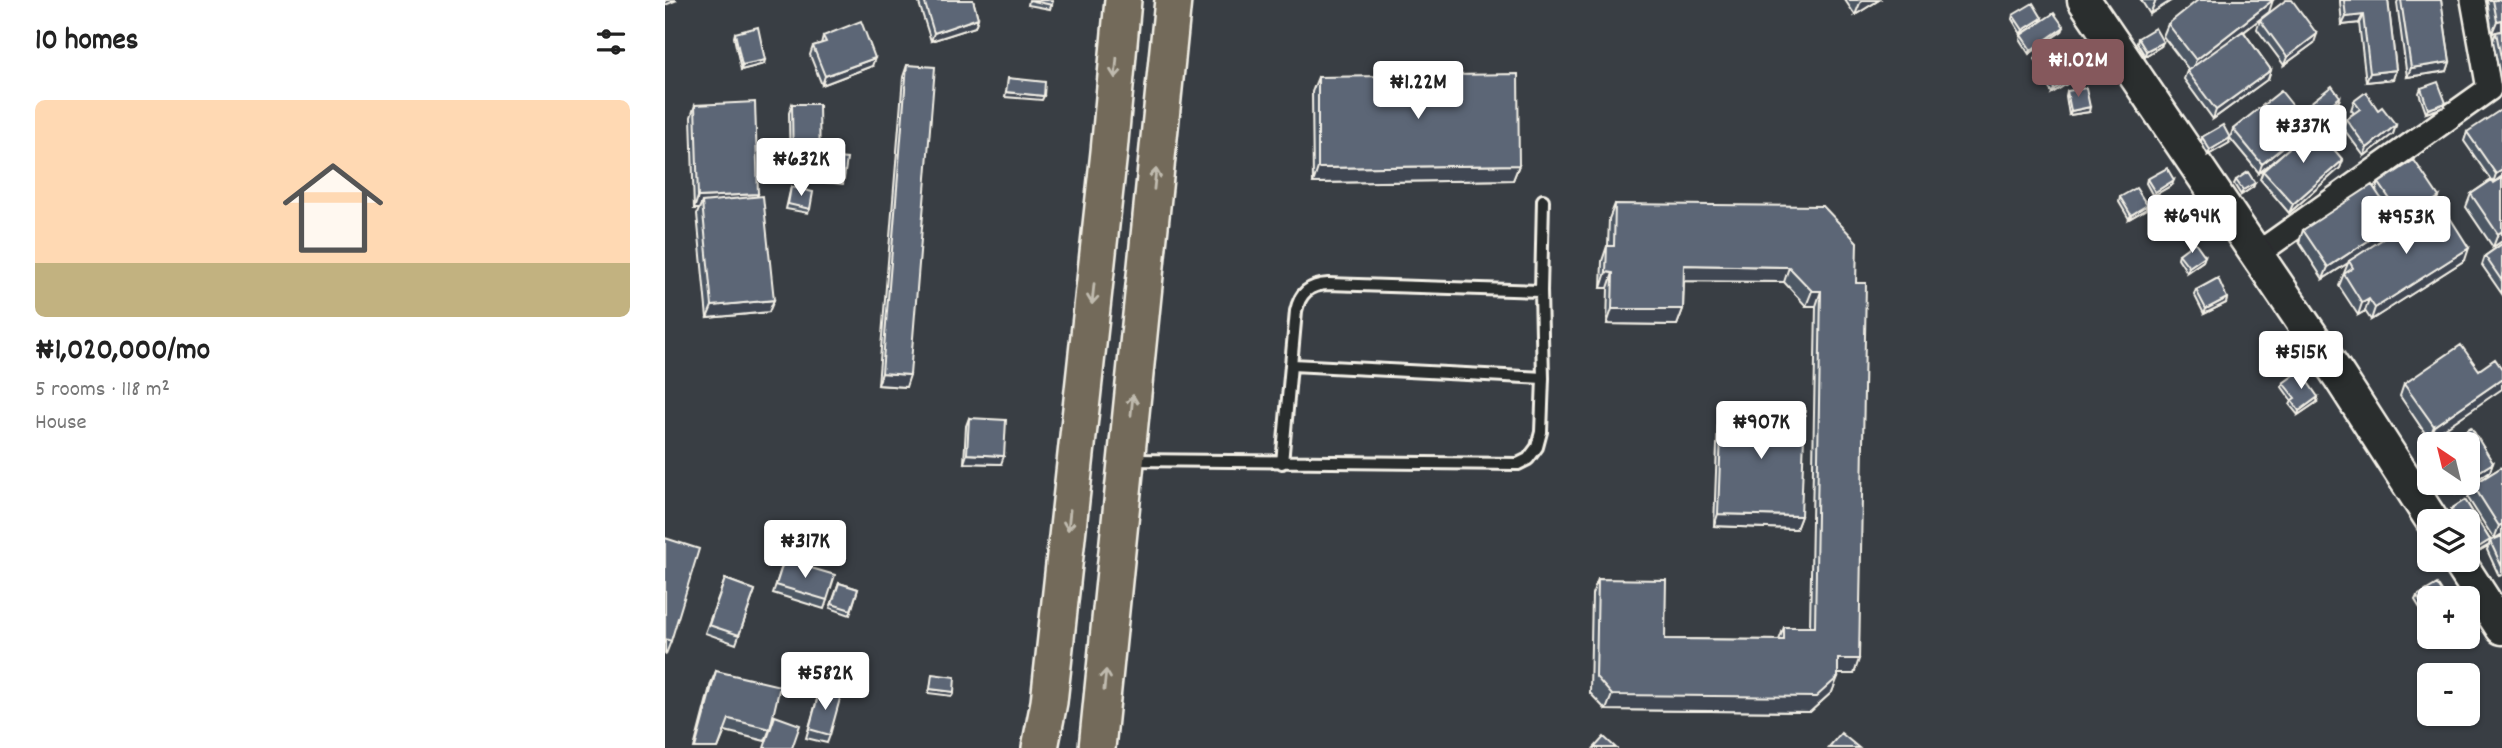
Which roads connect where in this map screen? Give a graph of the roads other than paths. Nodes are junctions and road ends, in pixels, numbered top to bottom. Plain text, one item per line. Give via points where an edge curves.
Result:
1 (1123, 0) edge
2 (1173, 0) edge
3 (2084, 0) edge
4 (2473, 0) edge
5 (2496, 92) edge
6 (1543, 200) dead end
7 (2257, 254) junction
8 (1541, 291) junction
9 (1292, 365) junction
10 (1543, 378) junction
11 (1127, 460) junction
12 (1282, 463) junction
13 (2424, 509) edge
14 (2466, 572) edge
15 (2502, 628) edge
16 (1040, 748) edge
17 (1097, 748) edge

1 -> 16 main road
11 -> 2 main road
3 - 7 main road
4 - 5 street
5 - 7 street
6 - 8 lane
7 - 13 main road
8 - 9 lane via 1315,284 1298,300
8 - 10 lane
9 - 10 lane
9 - 12 lane
10 - 12 lane via 1537,447 1518,464
11 - 12 lane
17 -> 11 main road
14 - 15 main road

